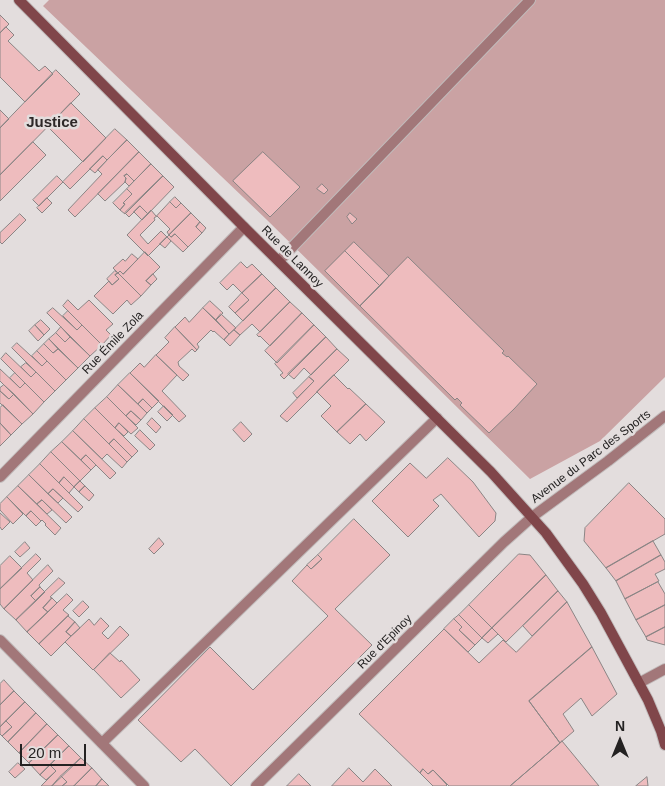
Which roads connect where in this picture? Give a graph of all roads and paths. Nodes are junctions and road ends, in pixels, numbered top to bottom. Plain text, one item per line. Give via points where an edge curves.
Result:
1 (19, 0) edge
2 (530, 0) edge
3 (244, 227) junction
4 (278, 261) junction
5 (665, 416) edge
6 (437, 418) junction
7 (0, 478) edge
8 (532, 517) junction
9 (0, 640) edge
10 (665, 669) edge
11 (639, 683) junction
12 (102, 743) junction
13 (665, 745) edge
14 (144, 786) edge
15 (256, 786) edge

1 - 3 main road, Rue de Lannoy
2 - 4 street
3 - 4 main road, Rue de Lannoy
3 - 7 street, Rue Émile Zola
4 - 6 main road, Rue de Lannoy
5 - 8 street, Avenue du Parc des Sports
6 - 8 main road, Rue de Lannoy
6 - 12 street
8 - 11 main road, Rue de Lannoy via 592,598
8 - 15 street, Rue d'Epinoy
9 - 12 street
10 - 11 street
11 - 13 main road, Rue de Lannoy
12 - 14 street

